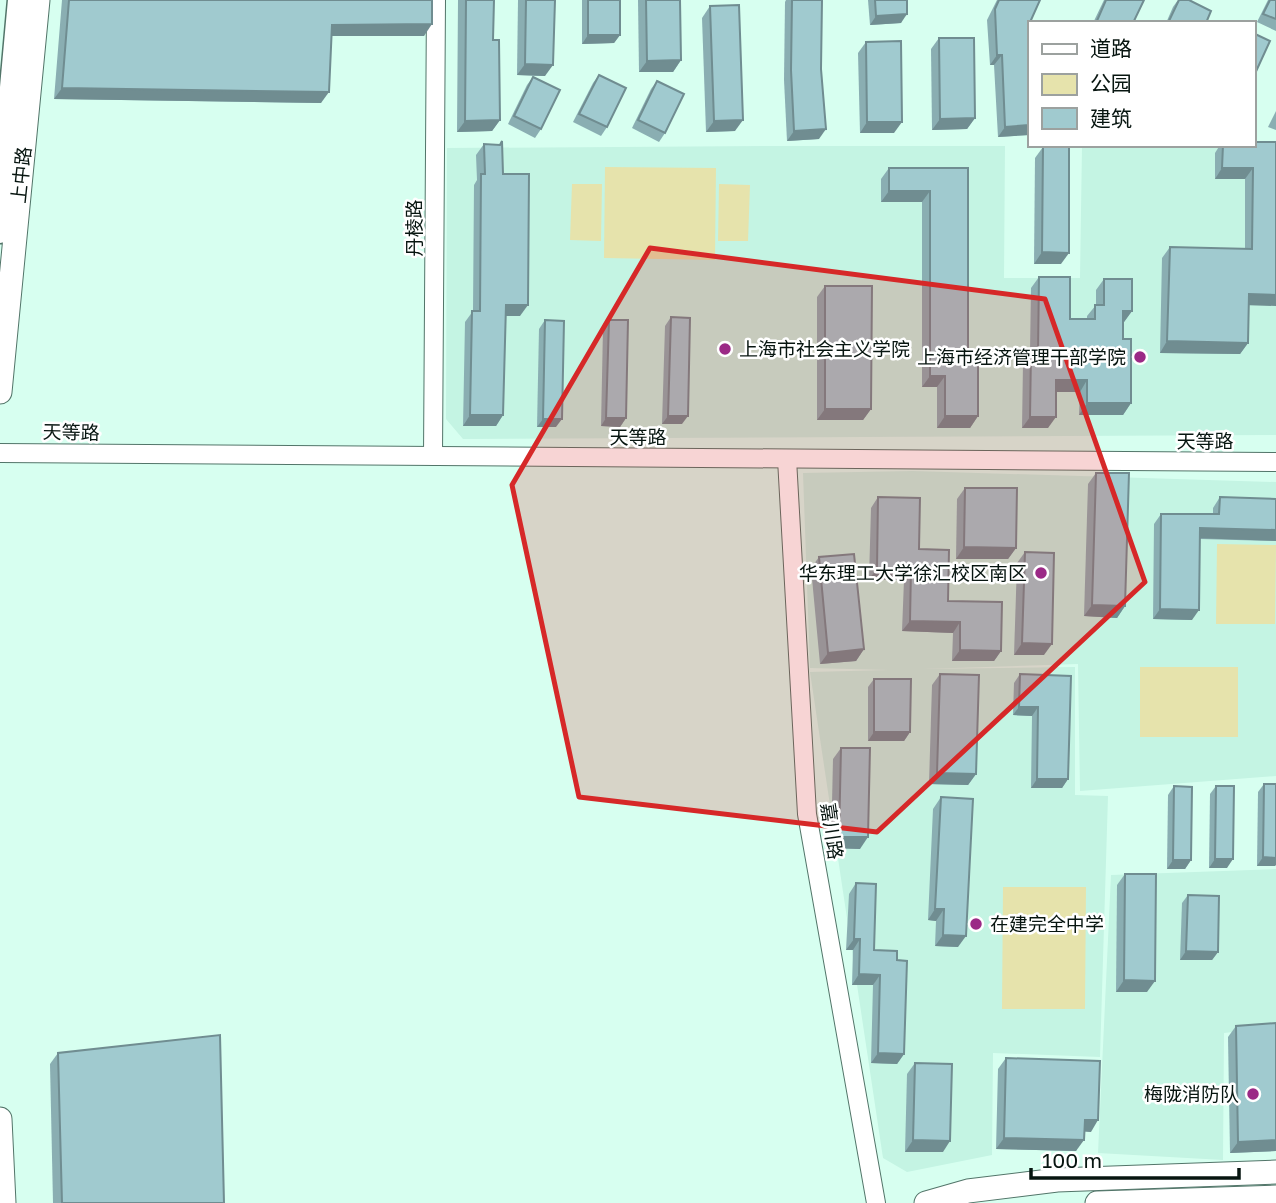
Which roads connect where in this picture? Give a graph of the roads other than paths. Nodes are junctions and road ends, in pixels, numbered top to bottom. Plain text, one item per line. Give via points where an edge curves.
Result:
1 (21, 0) edge
2 (38, 0) edge
3 (436, 0) edge
4 (0, 230) edge
5 (0, 392) edge
6 (0, 453) edge
7 (433, 456) junction
8 (787, 460) junction
9 (1276, 462) edge
10 (0, 1119) edge
11 (1276, 1172) edge
12 (1276, 1197) edge
13 (2, 1202) edge
14 (876, 1203) edge
15 (926, 1203) edge
16 (1097, 1203) edge

1 - 4 highway
2 - 5 main road, 上中路
3 - 7 street, 丹棱路
6 - 7 street, 天等路
7 - 8 street, 天等路
8 - 9 street, 天等路
8 - 14 street, 嘉川路 via 807,814
10 - 13 main road
11 - 15 main road via 1057,1180 968,1191
12 - 16 main road

